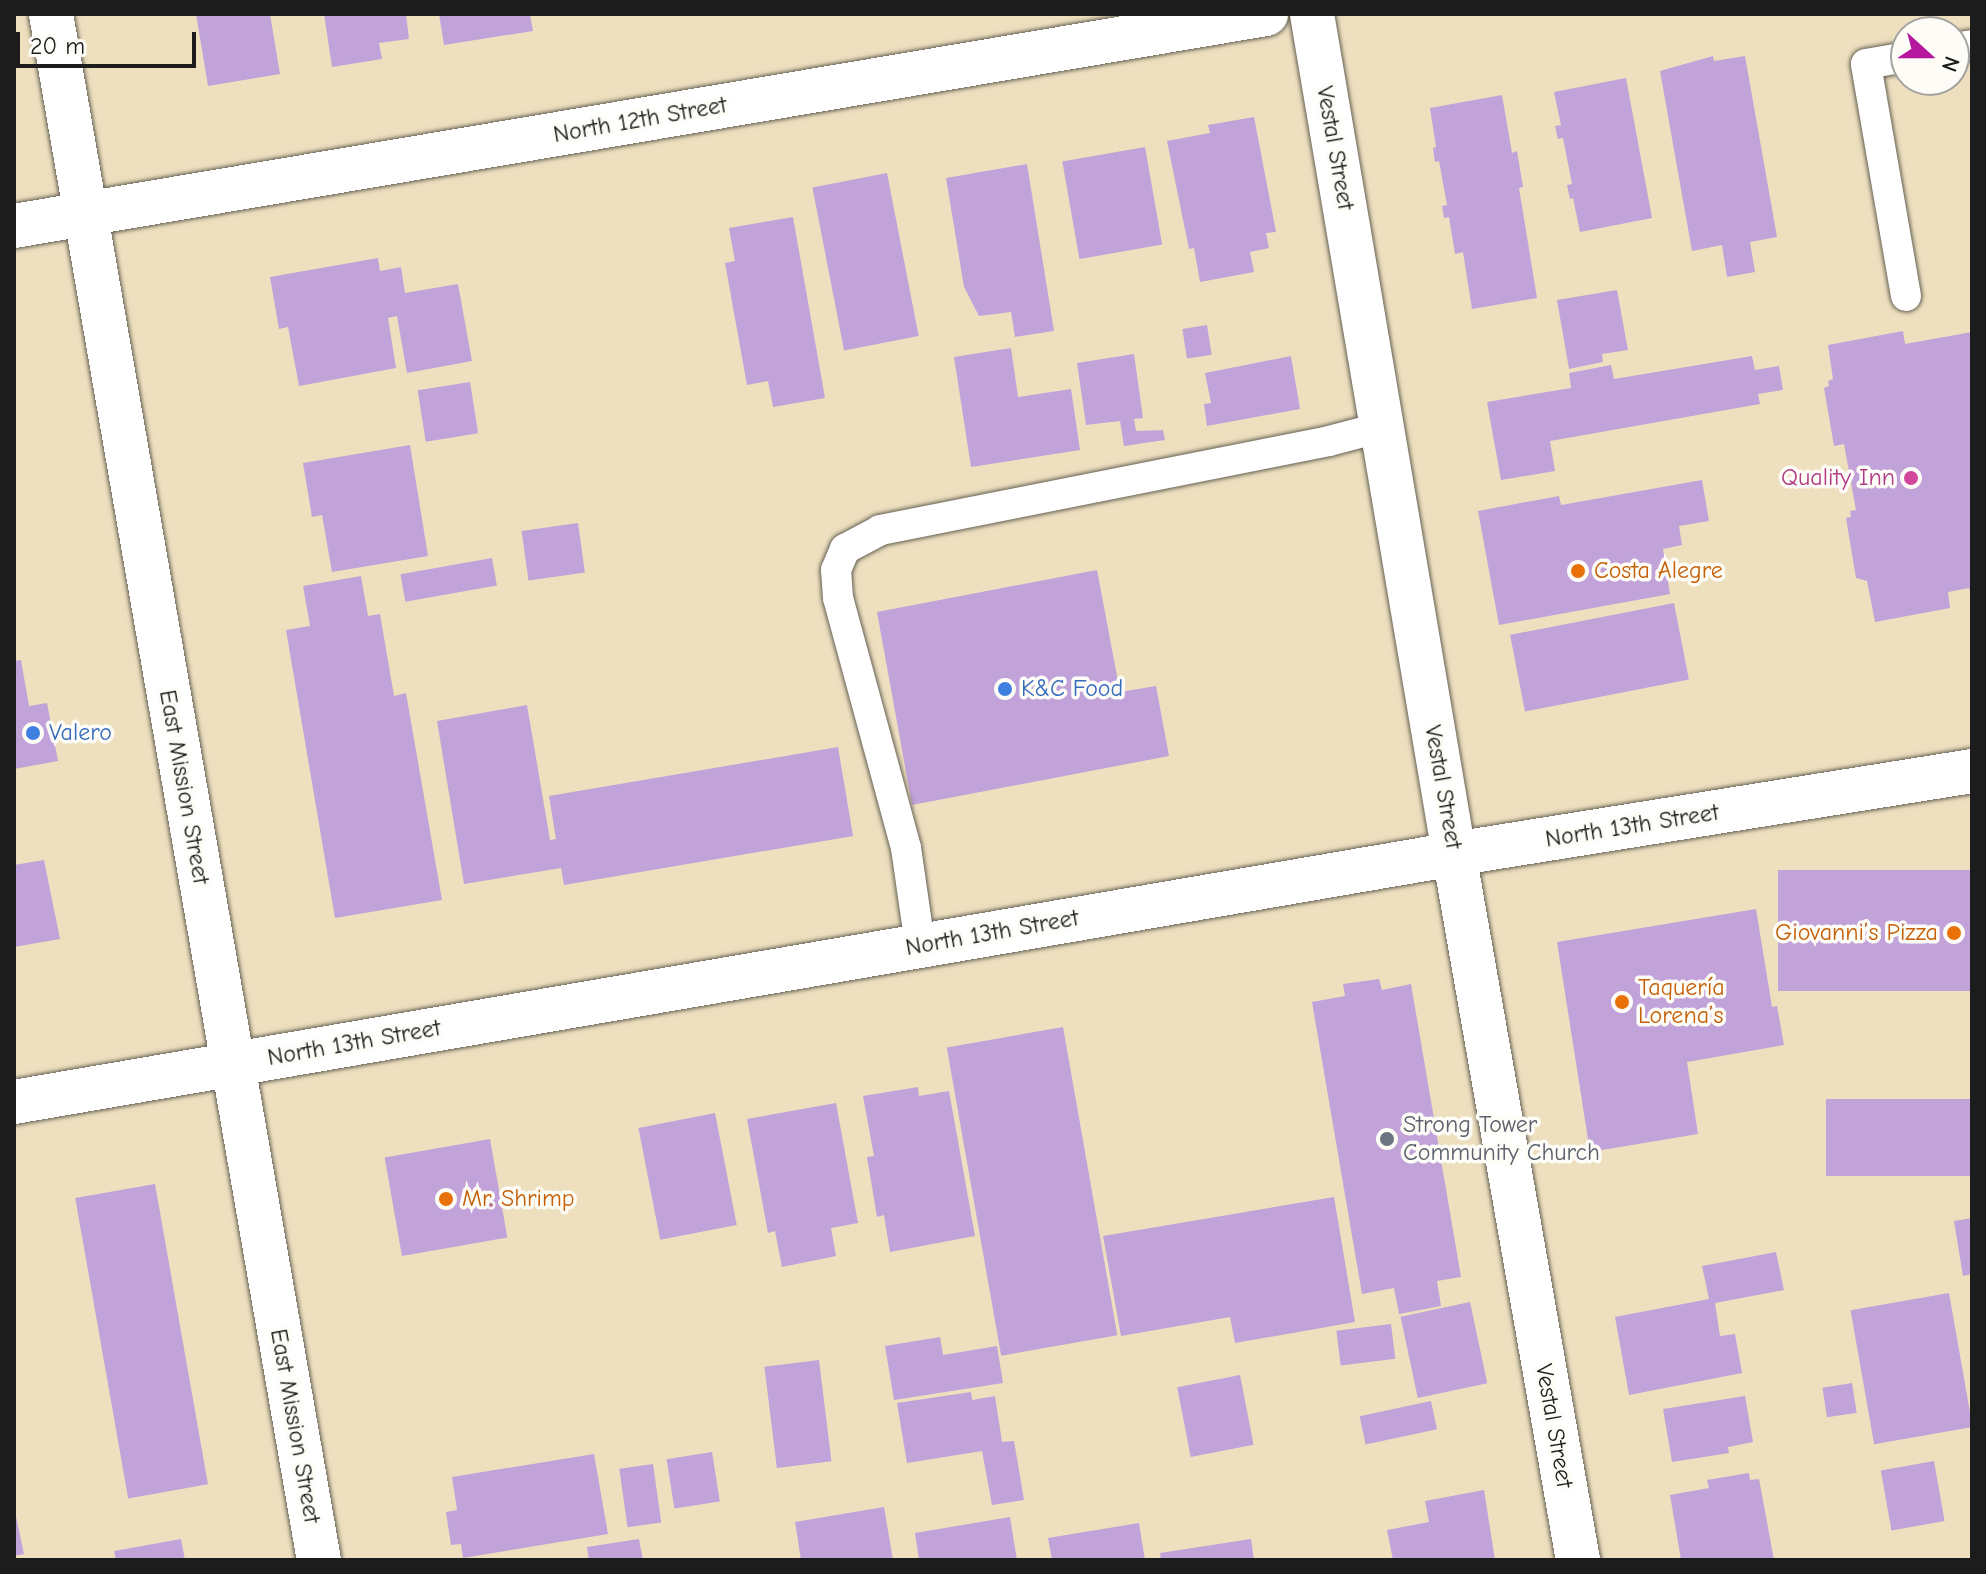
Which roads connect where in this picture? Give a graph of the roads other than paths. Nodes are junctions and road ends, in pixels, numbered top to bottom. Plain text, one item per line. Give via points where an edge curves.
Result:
1 (51, 14) edge
2 (1266, 14) edge
3 (1312, 14) edge
4 (1890, 60) edge
5 (84, 214) junction
6 (14, 226) edge
7 (1906, 296) dead end
8 (1382, 427) junction
9 (1972, 771) edge
10 (1454, 854) junction
11 (920, 945) junction
12 (233, 1064) junction
13 (14, 1102) edge
14 (319, 1560) edge
15 (1578, 1560) edge

1 - 5 street, East Mission Street
2 - 5 street, North 12th Street
3 - 8 street, Vestal Street
4 - 7 lane via 1866,64
5 - 6 street, North 12th Street
5 - 12 street, East Mission Street
8 - 10 street, Vestal Street
8 - 11 lane via 880,530 845,549 836,570 838,598 906,848
9 - 10 street, North 13th Street
10 - 11 street, North 13th Street
10 - 15 street, Vestal Street
11 - 12 street, North 13th Street
12 - 13 street, North 13th Street
12 - 14 street, East Mission Street

